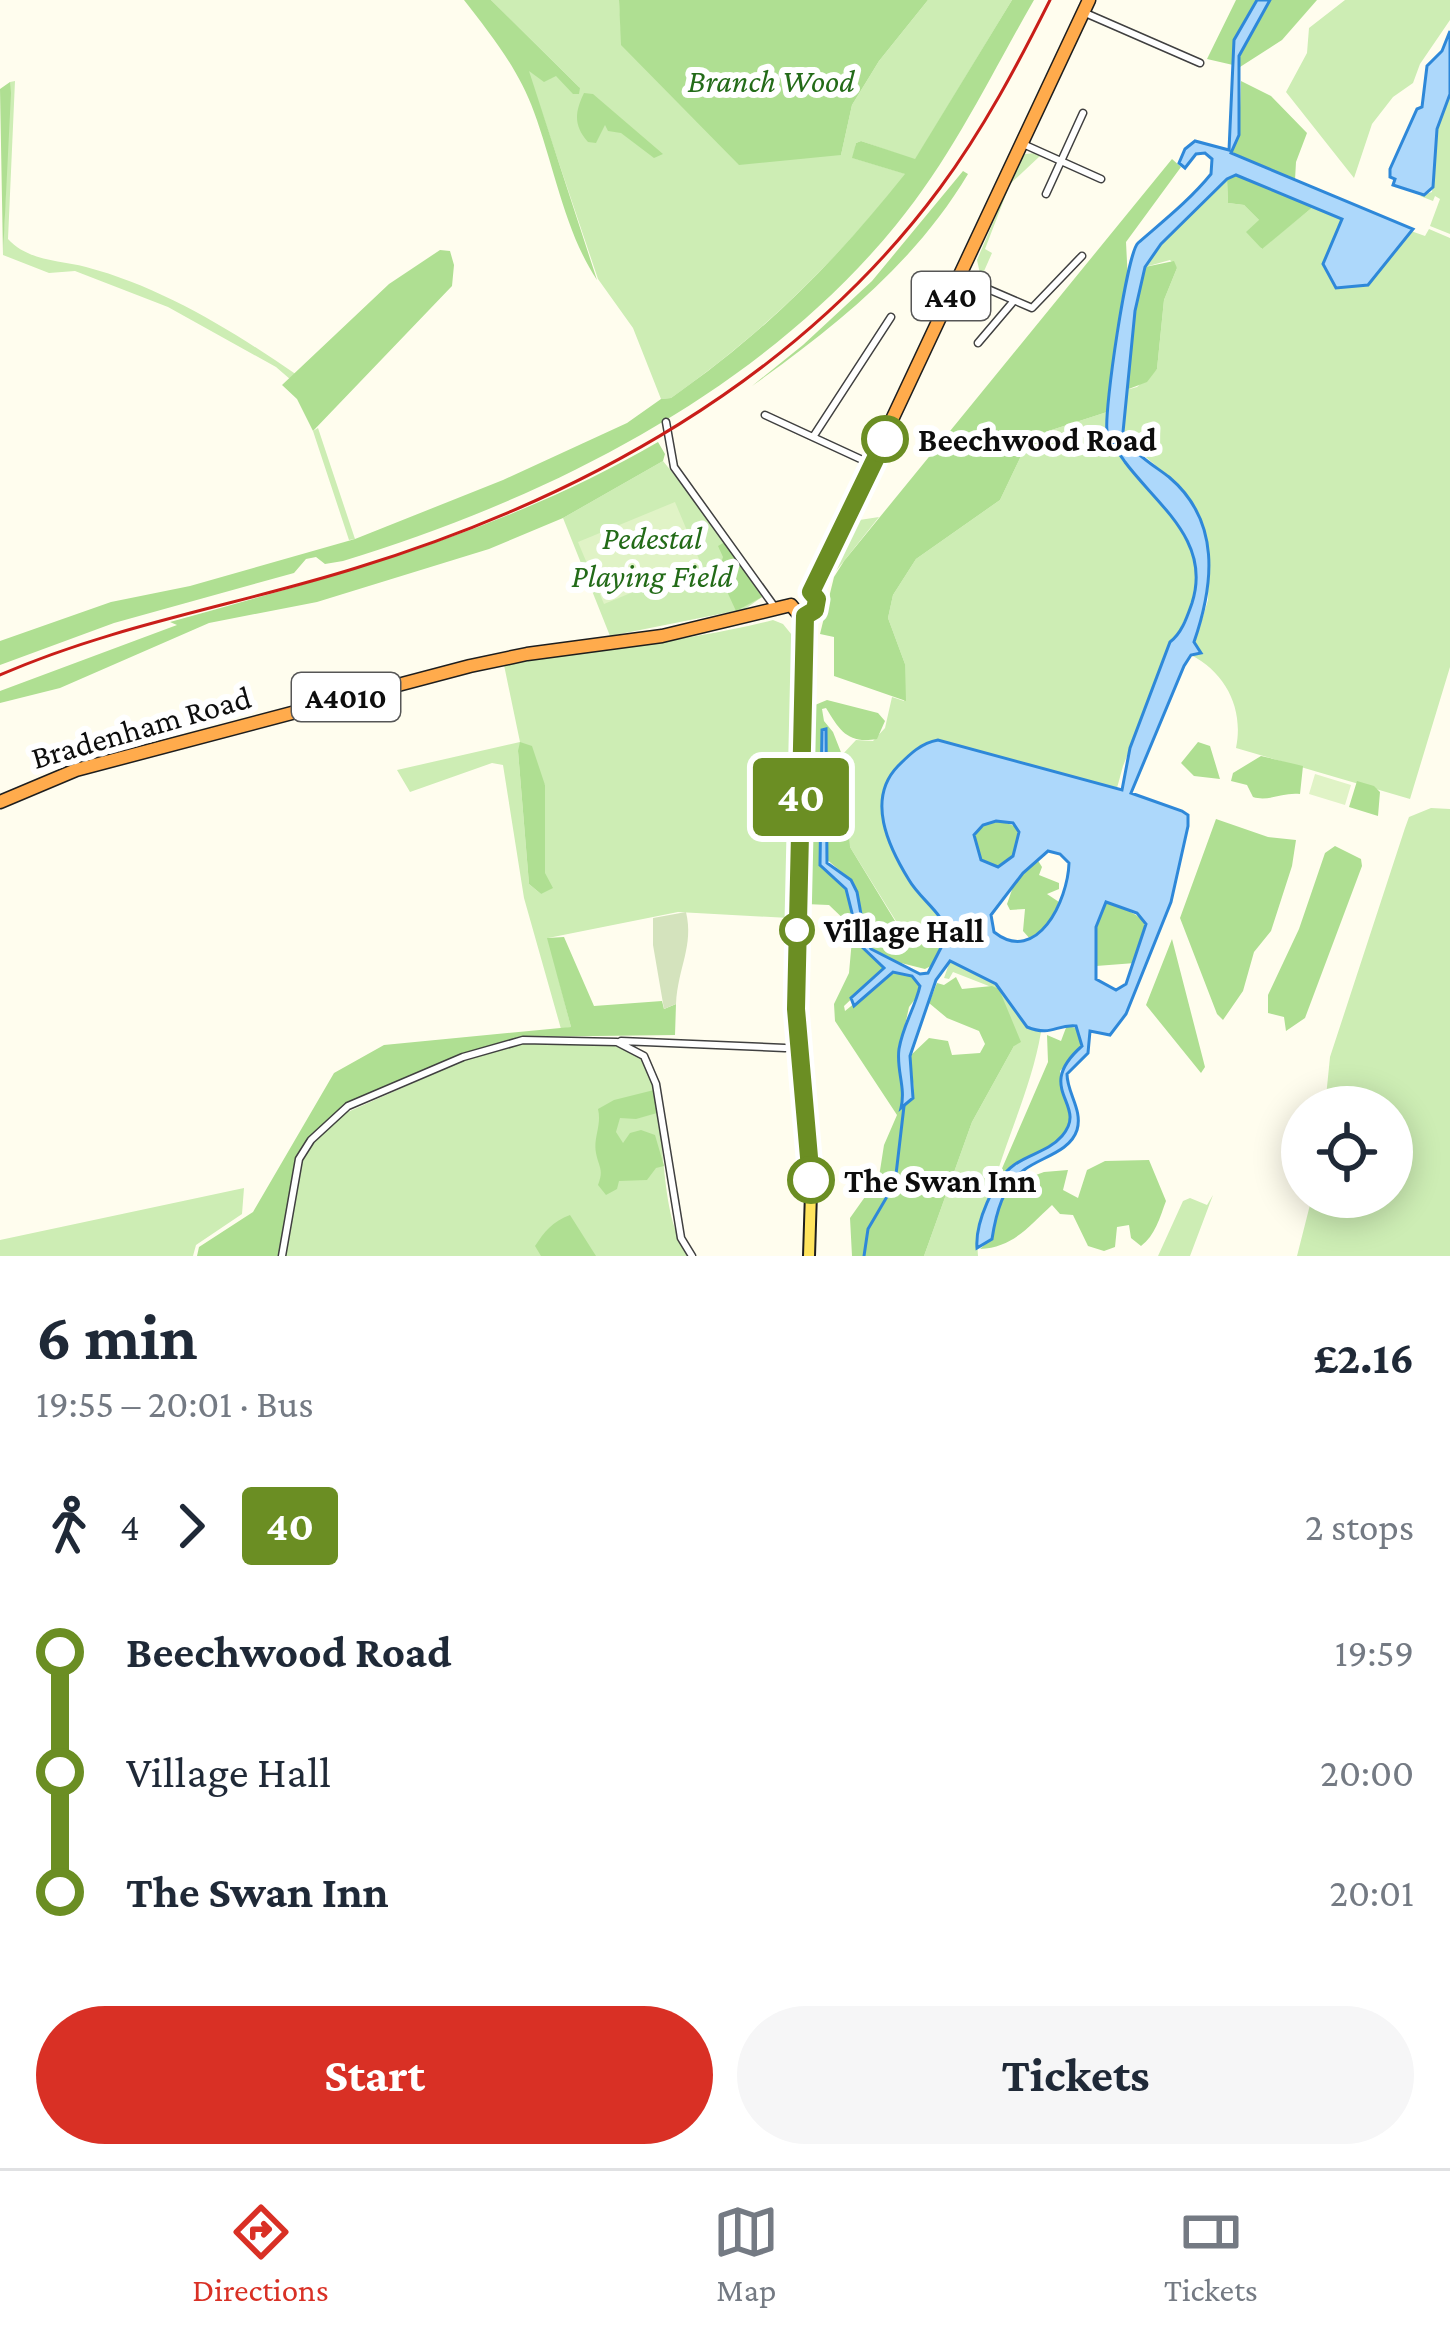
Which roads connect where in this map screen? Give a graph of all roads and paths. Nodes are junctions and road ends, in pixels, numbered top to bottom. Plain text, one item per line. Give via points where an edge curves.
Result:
1 (1086, 6) edge
2 (1200, 63) dead end
3 (1083, 113) dead end
4 (1023, 144) junction
5 (1061, 161) junction
6 (1101, 179) dead end
7 (1046, 194) dead end
8 (1082, 256) dead end
9 (960, 277) junction
10 (1012, 303) junction
11 (891, 317) dead end
12 (978, 344) dead end
13 (765, 415) dead end
14 (666, 422) dead end
15 (813, 437) junction
16 (873, 464) junction
17 (811, 592) junction
18 (784, 607) junction
19 (805, 616) junction
20 (0, 802) edge
21 (617, 1042) junction
22 (793, 1048) junction
23 (282, 1256) edge
24 (692, 1256) edge
25 (809, 1256) edge

1 - 2 street
1 - 4 highway, A40
3 - 5 street
4 - 5 street
4 - 9 highway, A40
5 - 6 street
5 - 7 street
8 - 10 street via 1032,308
9 - 10 street
9 - 16 highway, A40
10 - 12 street
11 - 15 street
13 - 15 street
14 - 18 street via 674,467
15 - 16 street
16 - 17 highway, A40
17 - 18 highway via 799,590
17 - 19 highway, A40 via 817,604
18 - 19 highway
18 - 20 highway, Bradenham Road / A4010 via 662,636 470,665 76,770
19 - 22 main road, A40
21 - 22 street
21 - 23 street via 500,1044 348,1106 299,1160
21 - 24 street via 644,1056 653,1073 678,1222
22 - 25 main road, A40 via 812,1161

